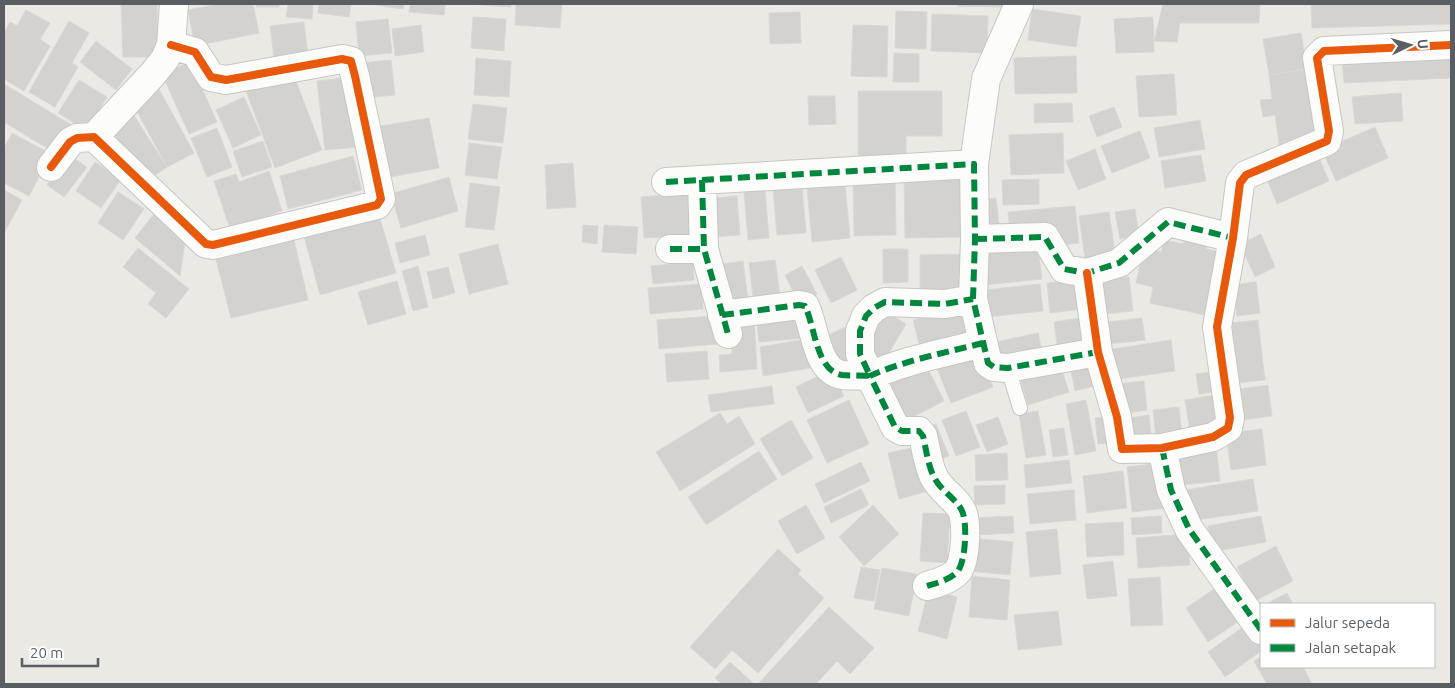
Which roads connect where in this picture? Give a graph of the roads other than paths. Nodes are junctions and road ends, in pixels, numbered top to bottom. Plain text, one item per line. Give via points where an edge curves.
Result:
1 (174, 4) edge
2 (1019, 4) edge
3 (171, 44) junction
4 (1451, 45) edge
5 (94, 138) junction
6 (974, 164) junction
7 (51, 167) dead end
8 (702, 180) junction
9 (666, 182) dead end
10 (1233, 238) junction
11 (975, 239) junction
12 (670, 249) dead end
13 (704, 249) junction
14 (1087, 273) junction
15 (973, 299) junction
16 (983, 343) junction
17 (1098, 352) junction
18 (1008, 368) junction
19 (870, 376) junction
20 (1020, 408) dead end
21 (1162, 448) junction
22 (926, 586) dead end
23 (1260, 629) edge

1 - 3 street
2 - 6 street via 986,80
3 - 5 street via 165,59 152,75
3 - 5 street via 195,52 211,77 226,80 342,59 351,62 381,199 377,205 213,245 206,244
4 - 10 street via 1324,51 1317,58 1329,132 1327,141 1246,175 1240,183
5 - 7 street via 77,138 70,142
6 - 8 street
6 - 11 street
8 - 9 street
8 - 13 street
10 - 14 street via 1168,222 1119,263
10 - 21 street via 1217,327 1230,418 1228,428 1213,436
11 - 14 street via 1045,237 1064,269
11 - 15 street
12 - 13 street
13 - 19 street via 725,324 805,306 826,365 841,375
14 - 17 street
15 - 16 street
15 - 19 street via 945,304 885,302 874,308 866,316 860,331 860,354
16 - 18 street via 988,363
16 - 19 street via 912,361
17 - 18 street
17 - 21 street via 1117,417 1122,449
18 - 20 lane
19 - 22 street via 895,427 902,432 919,431 924,436 933,477 962,509 966,522 962,563 958,572 944,581
21 - 23 street via 1171,490 1189,529

